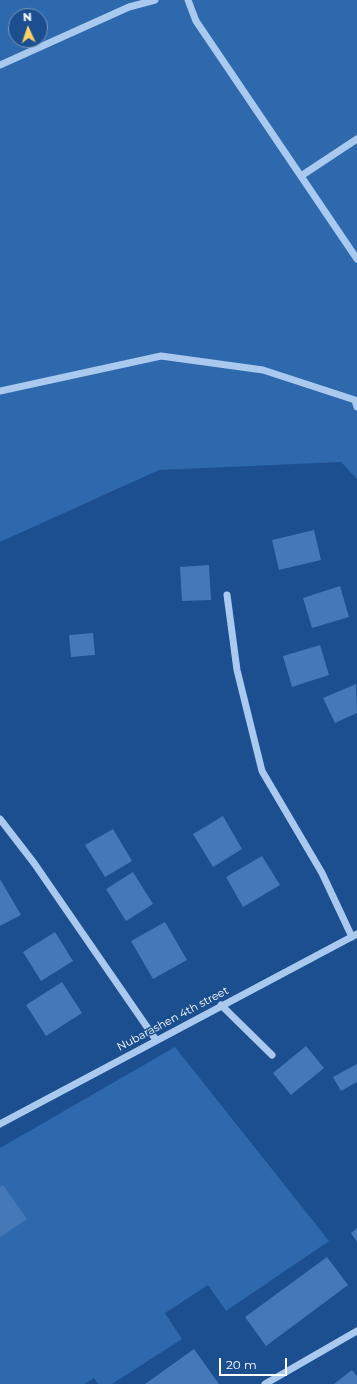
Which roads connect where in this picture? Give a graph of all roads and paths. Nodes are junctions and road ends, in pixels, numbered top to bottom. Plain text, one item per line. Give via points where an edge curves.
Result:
1 (155, 0) edge
2 (188, 0) edge
3 (0, 65) edge
4 (357, 139) edge
5 (301, 176) junction
6 (357, 259) edge
7 (0, 391) edge
8 (357, 407) edge
9 (227, 595) dead end
10 (0, 819) edge
11 (354, 935) edge
12 (221, 1005) junction
13 (156, 1040) junction
14 (272, 1055) dead end
15 (0, 1124) edge
16 (357, 1331) edge
17 (266, 1384) edge

1 - 3 street via 129,7
2 - 5 street via 196,21
4 - 5 street
5 - 6 street
7 - 8 street via 161,356 263,370 355,400
9 - 11 street via 238,670 262,771 322,872
10 - 13 street
11 - 12 street, Nubarashen 4th street
12 - 13 street, Nubarashen 4th street
12 - 14 street
13 - 15 street, Nubarashen 4th street
16 - 17 street

